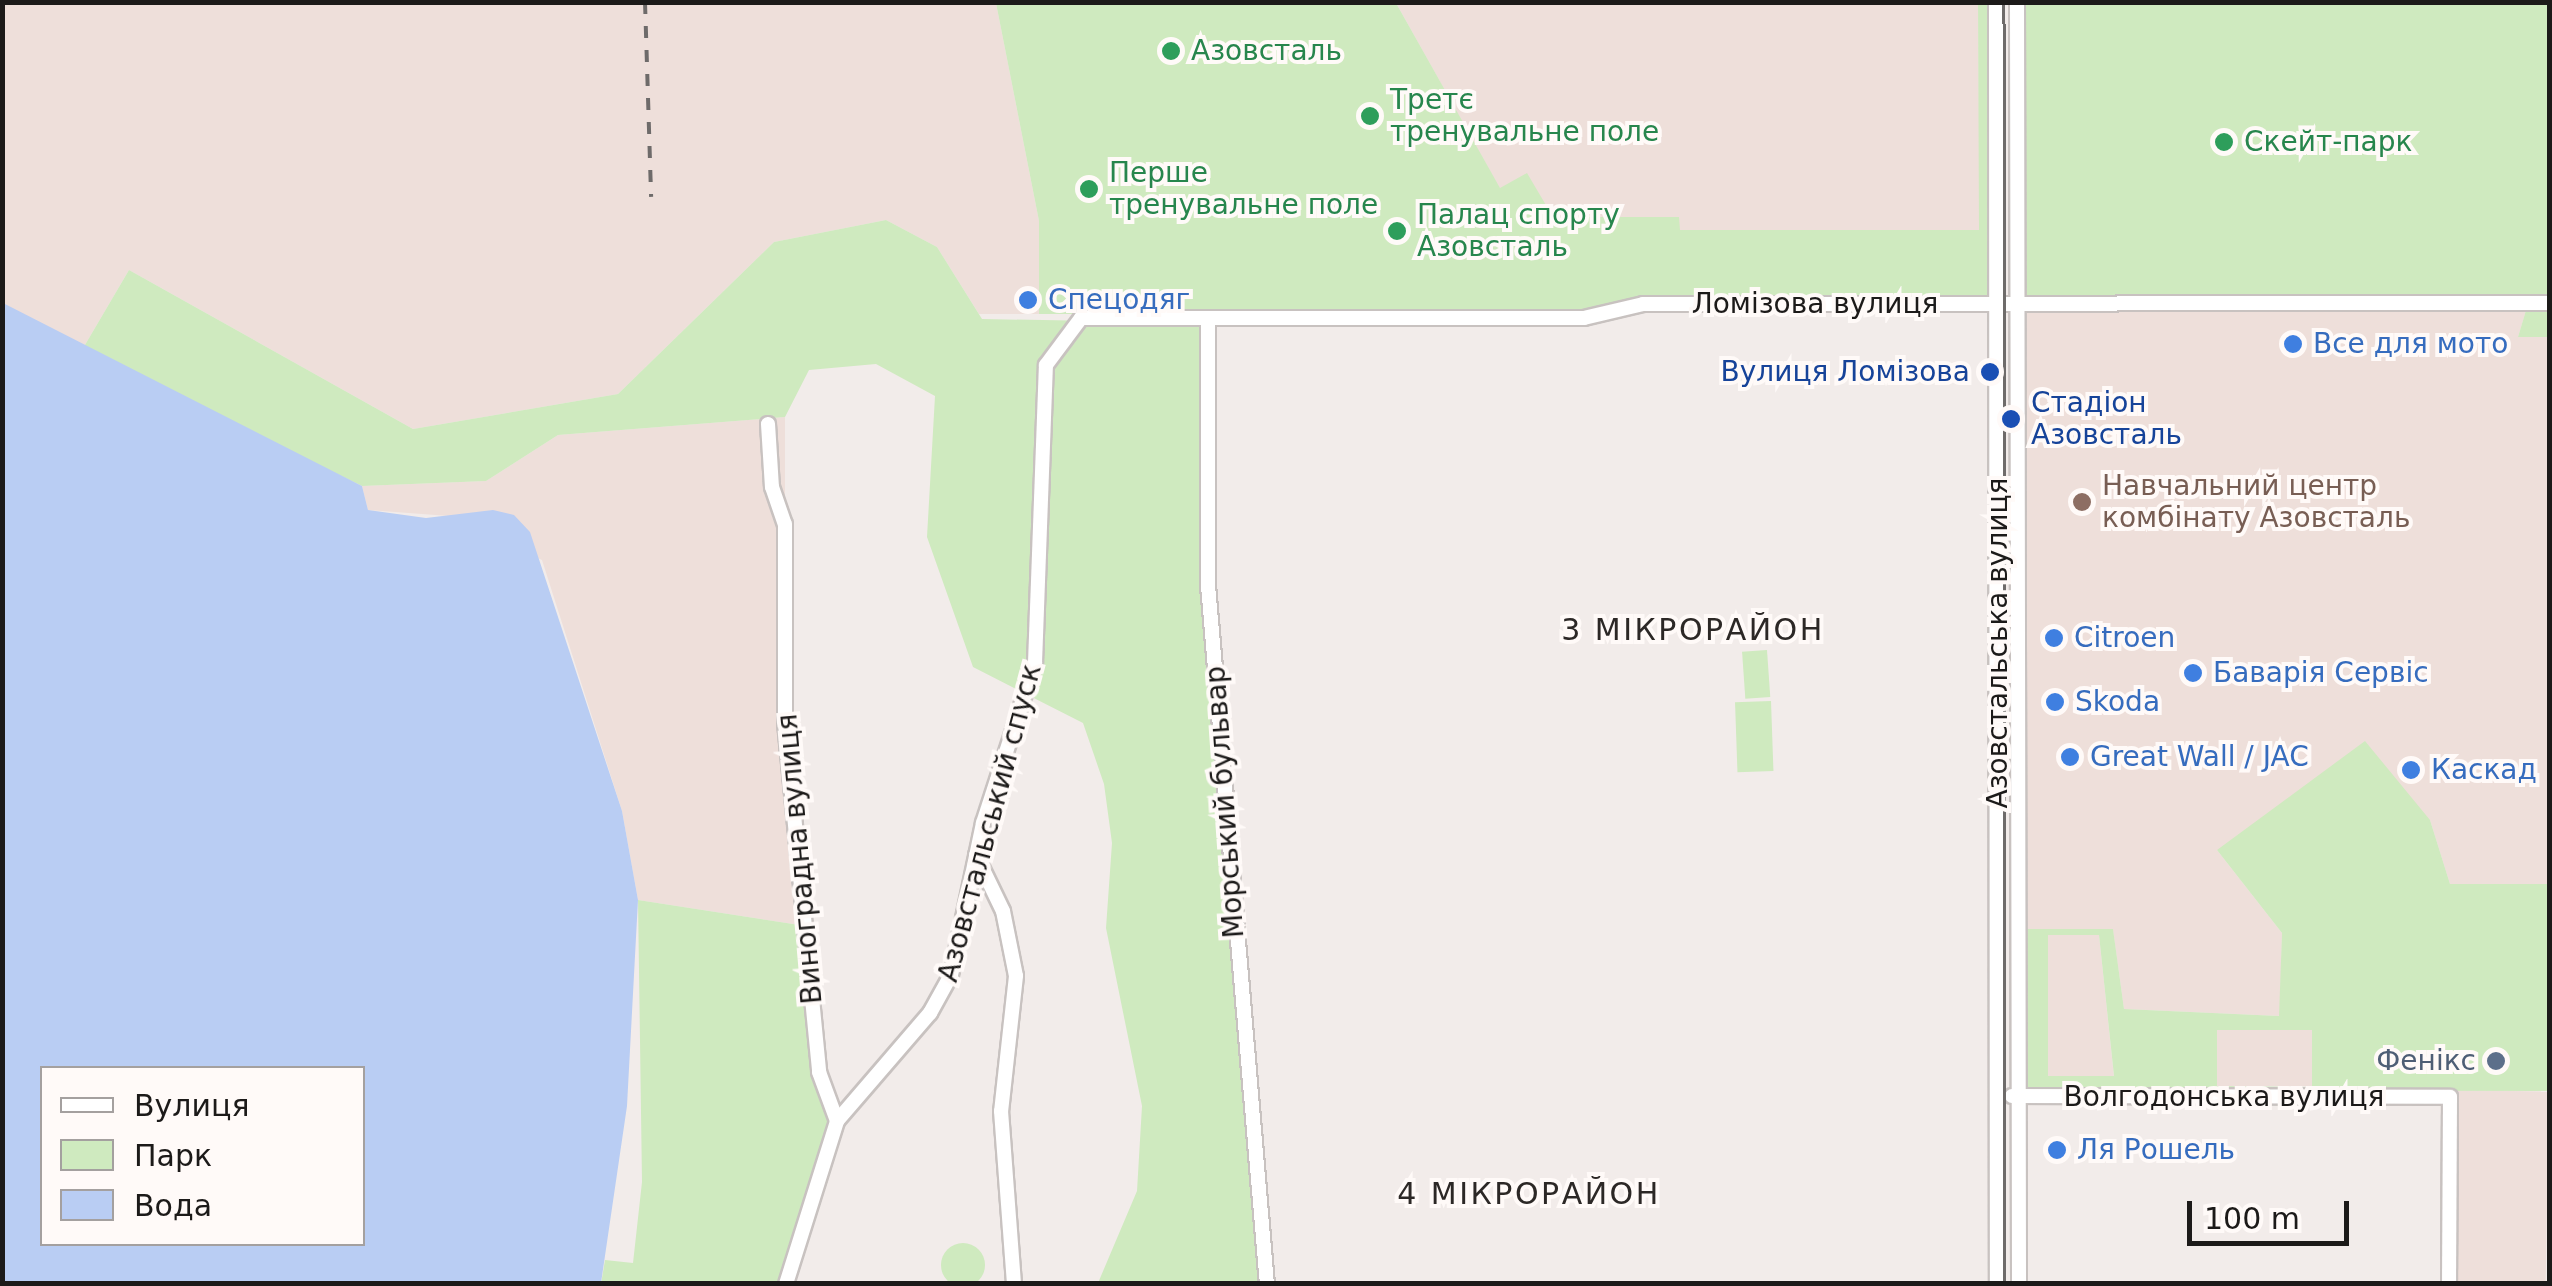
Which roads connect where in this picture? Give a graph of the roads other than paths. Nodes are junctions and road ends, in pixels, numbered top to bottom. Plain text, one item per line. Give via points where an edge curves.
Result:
1 (1996, 2) edge
2 (2017, 2) edge
3 (2550, 303) edge
4 (1998, 304) junction
5 (2018, 304) junction
6 (1081, 318) joint
7 (1208, 318) junction
8 (768, 424) dead end
9 (976, 854) junction
10 (1997, 1096) junction
11 (2018, 1096) junction
12 (837, 1121) junction
13 (786, 1284) edge
14 (1014, 1284) edge
15 (1267, 1284) edge
16 (1997, 1284) edge
17 (2019, 1284) edge
18 (2449, 1284) edge

1 - 4 street, Азовстальська вулиця
2 - 5 street, Азовстальська вулиця
3 - 5 street, Ломізова вулиця
4 - 5 street, Ломізова вулиця
4 - 7 street, Ломізова вулиця
4 - 10 street, Азовстальська вулиця
5 - 11 street, Азовстальська вулиця
6 - 7 street, Ломізова вулиця
6 - 9 street, Азовстальський спуск via 1046,365 1035,663
7 - 15 street, Морський бульвар via 1208,584
8 - 12 street, Виноградна вулиця via 772,487 785,524 785,723 819,1072
9 - 12 street, Азовстальський спуск via 942,996
9 - 14 street via 1004,911 1016,976 1002,1111
10 - 11 street, Волгодонська вулиця
10 - 16 street, Азовстальська вулиця
11 - 17 street, Азовстальська вулиця
11 - 18 street, Волгодонська вулиця via 2450,1097
12 - 13 street

